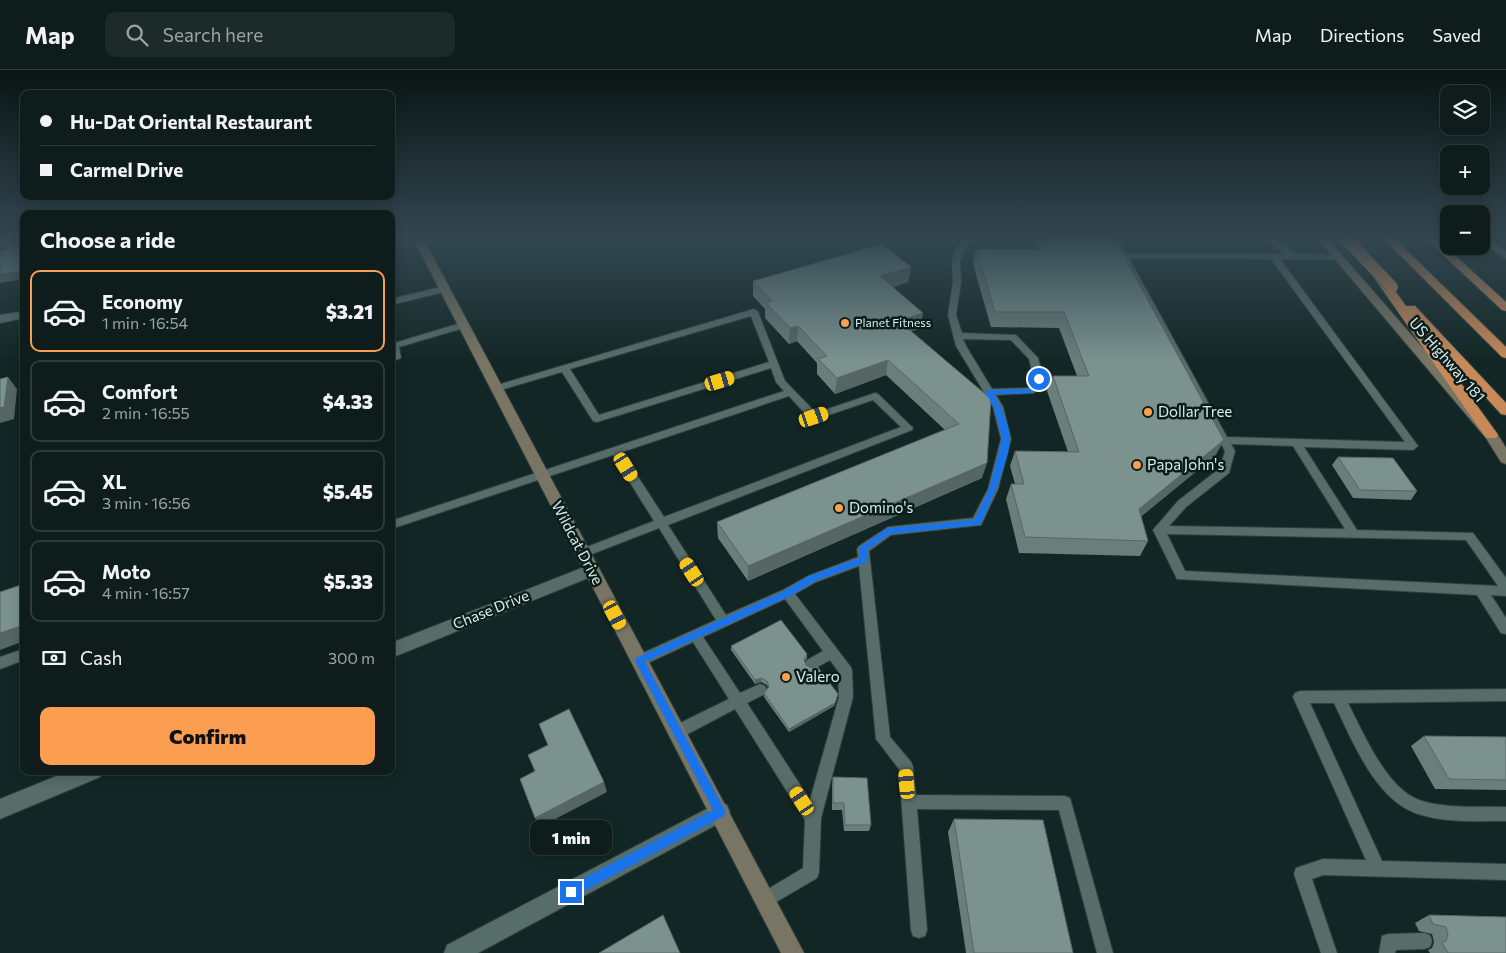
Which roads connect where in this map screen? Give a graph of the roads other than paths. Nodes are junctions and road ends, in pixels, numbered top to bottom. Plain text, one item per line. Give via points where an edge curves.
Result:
1 (440, 279) edge
2 (957, 279) edge
3 (1138, 279) edge
4 (1290, 279) edge
5 (1357, 279) edge
6 (1382, 279) edge
7 (1385, 279) edge
8 (1430, 279) edge
9 (1474, 279) edge
10 (1480, 279) edge
11 (445, 288) junction
12 (395, 301) edge
13 (1502, 305) edge
14 (20, 315) edge
15 (0, 319) edge
16 (464, 325) junction
17 (958, 336) junction
18 (395, 343) edge
19 (1506, 354) edge
20 (773, 364) junction
21 (564, 367) junction
22 (496, 388) junction
23 (791, 392) junction
24 (989, 392) junction
25 (1506, 410) edge
26 (1491, 435) junction
27 (1225, 440) junction
28 (1296, 443) junction
29 (616, 451) junction
30 (1506, 459) edge
31 (542, 474) junction
32 (660, 523) junction
33 (395, 524) edge
34 (1159, 530) junction
35 (1354, 534) junction
36 (583, 552) junction
37 (864, 559) junction
38 (592, 570) junction
39 (1506, 587) edge
40 (1481, 590) junction
41 (1506, 591) edge
42 (787, 594) junction
43 (724, 622) junction
44 (1506, 629) edge
45 (695, 635) junction
46 (395, 649) edge
47 (832, 653) junction
48 (20, 655) edge
49 (639, 661) junction
50 (0, 662) edge
51 (812, 664) dead end
52 (760, 690) dead end
53 (1506, 695) edge
54 (1338, 697) junction
55 (738, 702) junction
56 (677, 732) junction
57 (84, 775) edge
58 (908, 802) junction
59 (0, 809) edge
60 (720, 812) junction
61 (1506, 814) edge
62 (813, 818) junction
63 (1377, 868) junction
64 (1506, 872) edge
65 (766, 900) junction
66 (919, 930) dead end
67 (1424, 941) dead end
68 (455, 953) edge
69 (793, 953) edge
70 (1105, 953) edge
71 (1329, 953) edge
72 (1388, 953) edge

1 - 11 main road, Wildcat Drive
2 - 17 lane via 952,315
3 - 27 lane
4 - 28 lane via 1413,446
5 - 26 main road, US Highway 181
6 - 26 highway
7 - 25 highway, bridge
8 - 19 highway
9 - 13 highway
10 - 13 highway
11 - 12 lane
11 - 16 main road, Wildcat Drive
14 - 15 street
16 - 18 lane
16 - 22 main road, Wildcat Drive
17 - 24 lane
17 - 24 lane via 1013,338 1033,358 1039,379 1030,391
20 - 21 lane via 597,419
20 - 21 lane via 754,312
20 - 23 lane via 781,382
21 - 22 lane
22 - 31 main road, Wildcat Drive
23 - 29 lane
23 - 32 lane via 814,417 875,396 908,428
24 - 37 lane via 998,407 1006,439 993,489 977,522 888,531 863,549
26 - 30 main road, US Highway 181
27 - 28 lane
27 - 34 lane via 1230,451 1225,470 1182,504
28 - 35 lane
29 - 31 lane
29 - 32 lane
31 - 33 lane
31 - 36 main road, Wildcat Drive
32 - 36 lane
32 - 43 lane
34 - 35 lane
34 - 40 lane via 1181,576
35 - 39 lane via 1469,536
36 - 38 main road, Wildcat Drive
37 - 42 lane via 812,579
37 - 58 lane via 883,739 906,766
38 - 46 street, Chase Drive
38 - 49 main road, Wildcat Drive
40 - 41 lane
40 - 44 lane
42 - 43 lane
42 - 47 lane
43 - 45 lane
45 - 49 lane
45 - 55 lane
47 - 51 lane
47 - 62 lane via 845,670 846,697
48 - 50 lane
49 - 56 main road, Wildcat Drive
52 - 55 lane
53 - 54 lane
54 - 61 lane via 1374,767 1394,792 1416,807
54 - 63 lane via 1300,697
55 - 56 lane
55 - 62 lane
56 - 60 main road, Wildcat Drive
57 - 59 street
58 - 66 lane
58 - 70 lane via 1065,803
60 - 65 main road, Wildcat Drive
60 - 68 street
62 - 65 lane via 810,872
63 - 64 lane
63 - 71 lane via 1323,866 1302,874
65 - 69 main road, Wildcat Drive
67 - 72 lane via 1388,942

